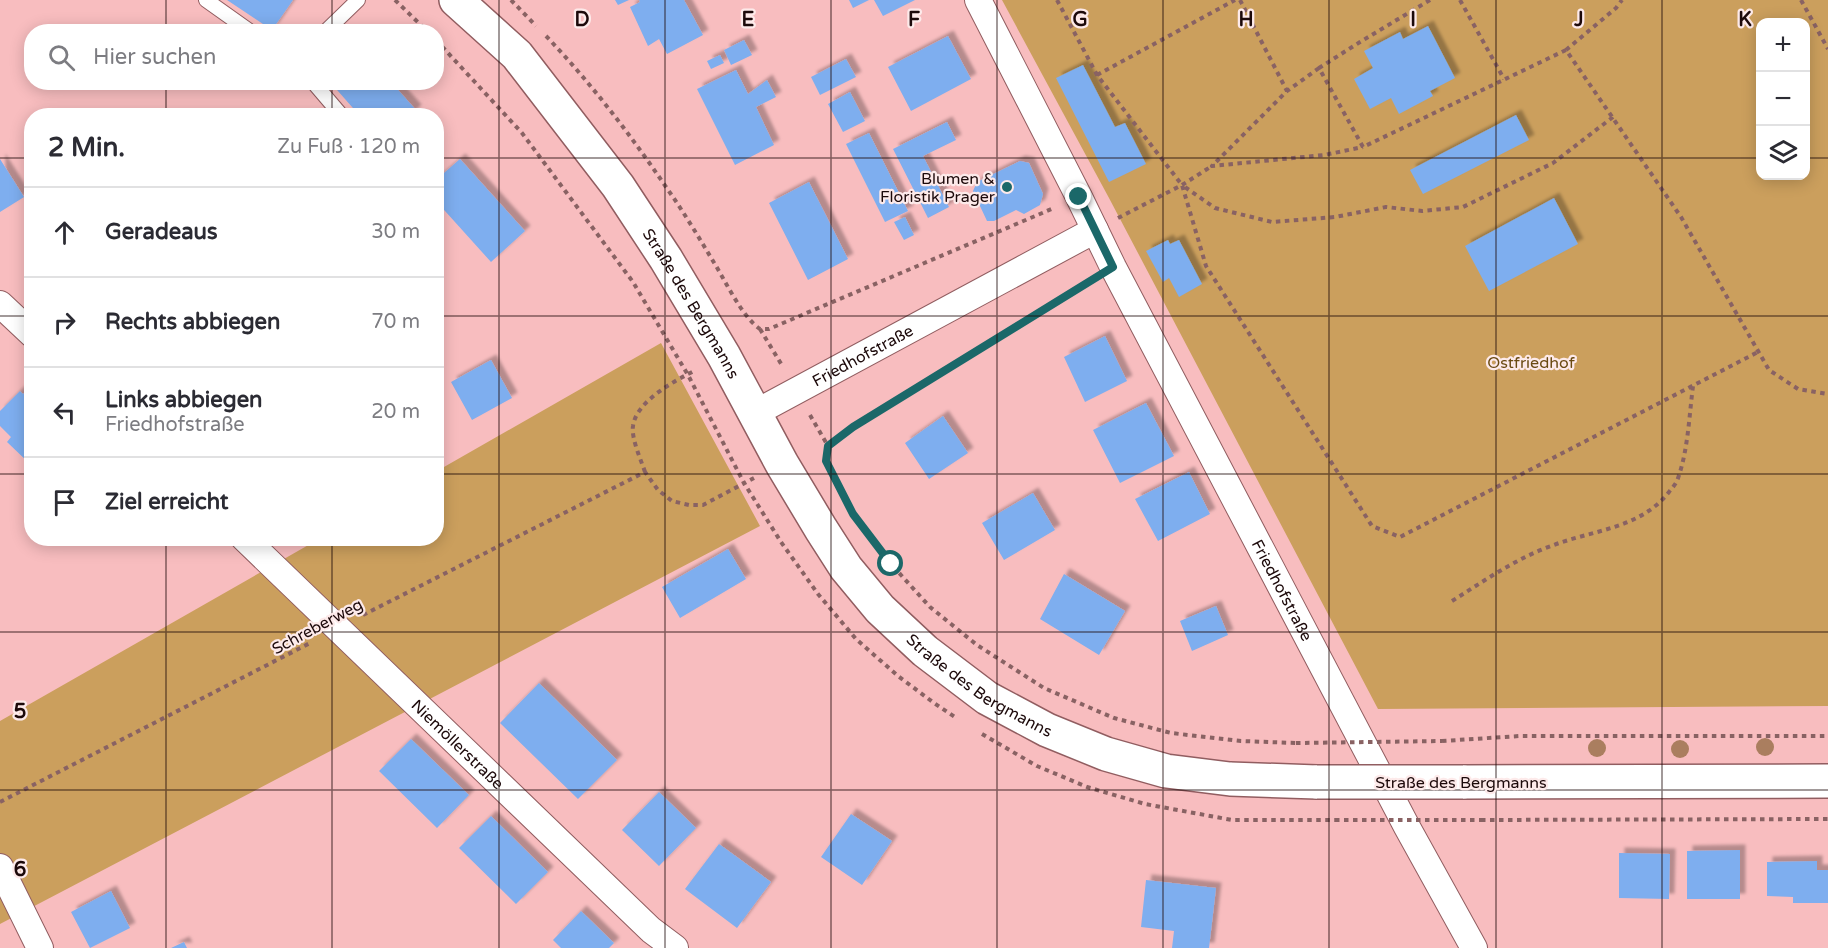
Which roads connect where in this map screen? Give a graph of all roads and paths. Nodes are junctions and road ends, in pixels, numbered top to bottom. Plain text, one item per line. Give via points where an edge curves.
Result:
1 (207, 0) edge
2 (358, 0) edge
3 (395, 0) edge
4 (456, 0) edge
5 (512, 0) edge
6 (978, 0) edge
7 (1058, 0) edge
8 (1238, 0) edge
9 (1430, 0) edge
10 (1460, 0) edge
11 (1622, 0) edge
12 (1801, 0) edge
13 (240, 24) edge
14 (333, 24) edge
15 (420, 24) edge
16 (1566, 50) junction
17 (1828, 50) edge
18 (1319, 68) junction
19 (1097, 75) junction
20 (1504, 79) junction
21 (320, 90) edge
22 (1287, 91) junction
23 (335, 108) edge
24 (1613, 117) junction
25 (1363, 147) junction
26 (1212, 166) junction
27 (1182, 185) junction
28 (1079, 197) junction
29 (1095, 230) junction
30 (1113, 267) junction
31 (0, 304) edge
32 (24, 326) edge
33 (1758, 352) junction
34 (678, 381) dead end
35 (1693, 386) junction
36 (1828, 394) edge
37 (755, 413) junction
38 (645, 472) junction
39 (736, 488) dead end
40 (252, 546) edge
41 (1452, 601) dead end
42 (338, 628) junction
43 (1828, 736) edge
44 (1828, 781) edge
45 (0, 802) edge
46 (1828, 819) edge
47 (1335, 820) dead end
48 (0, 867) edge
49 (40, 948) edge
50 (675, 948) edge
51 (1474, 948) edge

1 - 13 lane
2 - 14 lane
3 - 15 path
4 - 37 main road, Straße des Bergmanns via 517,55 618,186 666,259
5 - 28 path via 617,119 676,202 747,318 760,329 780,324
6 - 28 street, Friedhofstraße
7 - 19 path
8 - 19 path
8 - 22 path
9 - 18 path
10 - 20 path
11 - 16 path
12 - 17 path
16 - 20 path
16 - 24 path
18 - 22 path
18 - 25 path
19 - 27 path
20 - 25 path
21 - 23 lane
22 - 26 path
24 - 27 path via 1552,163 1463,207 1422,211 1386,207 1335,217 1272,222 1215,208
24 - 33 path via 1681,217
25 - 26 path via 1324,155
26 - 27 path
27 - 29 path
27 - 35 path via 1206,266 1372,526 1401,537
28 - 29 street, Friedhofstraße
29 - 30 street, Friedhofstraße
29 - 37 street, Friedhofstraße
30 - 43 path, bridge via 846,431 828,446 826,461 853,514 930,607 977,645 1044,688 1114,718 1171,734 1296,743 1520,736
30 - 51 street, Friedhofstraße
31 - 32 street
33 - 35 path
33 - 36 path via 1769,370 1798,389
34 - 38 path via 652,397 633,426
35 - 41 path via 1683,456 1676,482 1663,499 1623,525 1551,546 1507,566
37 - 44 main road, Straße des Bergmanns, bridge via 821,529 846,568 880,609 925,651 987,698 1047,730 1106,754 1166,771 1230,779
38 - 39 path via 672,501 688,505 703,505
38 - 42 path, Schreberweg
40 - 42 street, Niemöllerstraße
42 - 45 path, Schreberweg
42 - 50 street, Niemöllerstraße via 642,922
46 - 47 path, bridge
48 - 49 street

